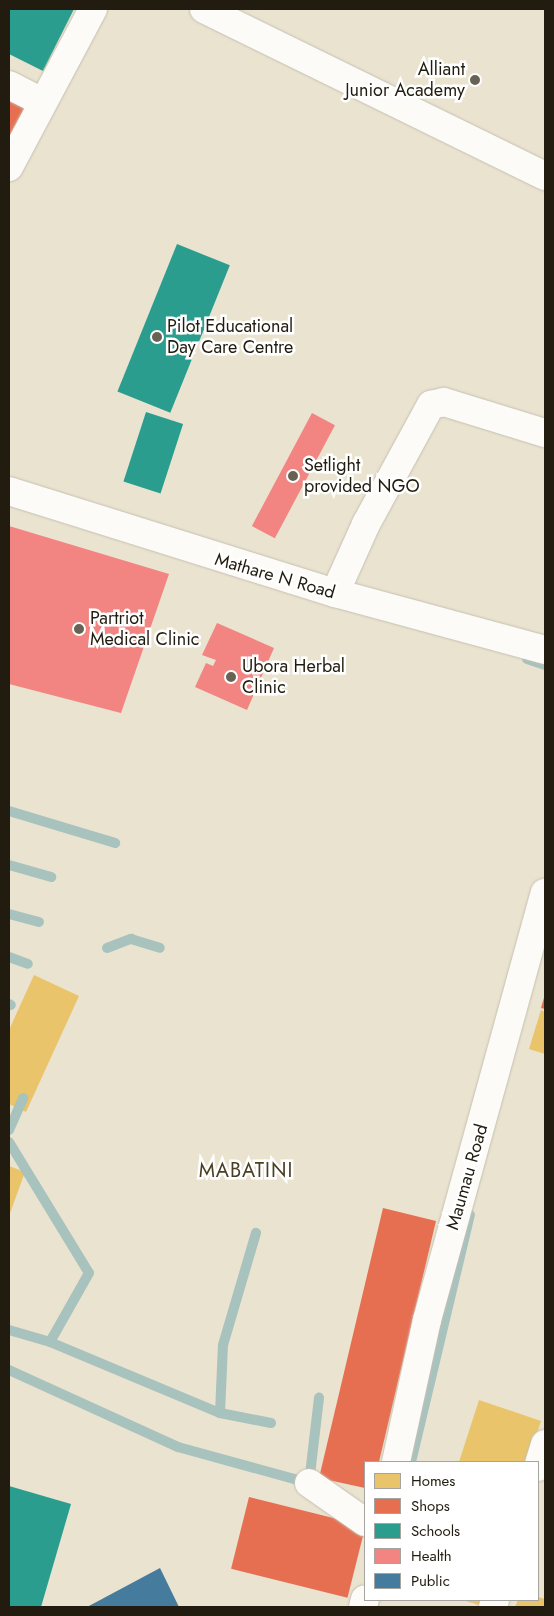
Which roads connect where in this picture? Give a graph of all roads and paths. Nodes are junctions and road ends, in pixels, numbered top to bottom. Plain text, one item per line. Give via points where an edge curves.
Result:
1 (93, 9) edge
2 (204, 9) edge
3 (9, 85) edge
4 (40, 101) junction
5 (9, 167) edge
6 (545, 176) edge
7 (545, 433) edge
8 (9, 491) edge
9 (335, 594) junction
10 (545, 650) edge
11 (545, 893) edge
12 (545, 1444) edge
13 (396, 1461) edge
14 (539, 1465) edge
15 (309, 1483) dead end
16 (364, 1521) edge

1 - 4 street
2 - 6 street
3 - 4 street
4 - 5 street
7 - 9 street via 444,402 431,405 366,524
8 - 9 street, Mathare N Road
9 - 10 street, Mathare N Road
11 - 13 street, Maumau Road via 427,1320
12 - 14 street
15 - 16 street

